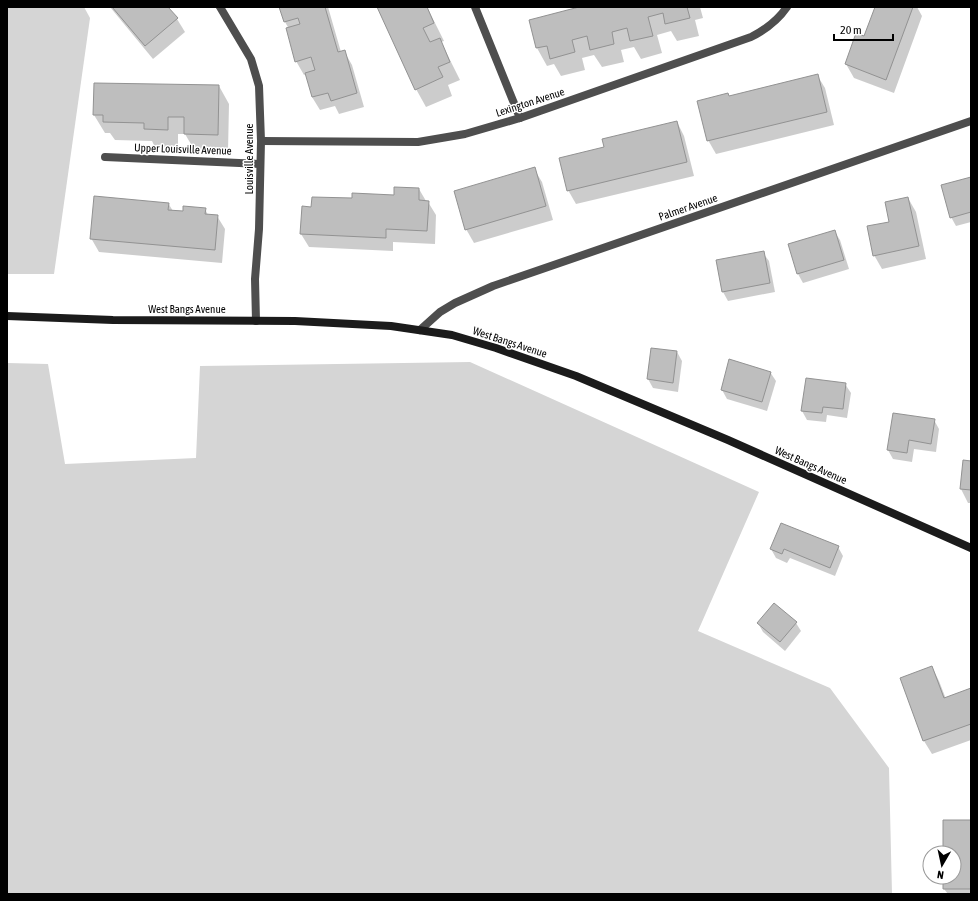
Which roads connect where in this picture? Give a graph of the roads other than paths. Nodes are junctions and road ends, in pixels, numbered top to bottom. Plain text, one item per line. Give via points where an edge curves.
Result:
1 (220, 7) edge
2 (475, 7) edge
3 (787, 7) edge
4 (520, 118) junction
5 (971, 121) edge
6 (260, 141) junction
7 (106, 157) dead end
8 (260, 164) junction
9 (7, 316) edge
10 (256, 321) junction
11 (420, 330) junction
12 (971, 548) edge

1 - 6 street, Louisville Avenue via 251,59 259,86
2 - 4 street
3 - 4 street, Lexington Avenue via 762,32 751,37
4 - 6 street, Lexington Avenue via 465,134 418,142
5 - 11 street, Palmer Avenue via 493,286 440,312
6 - 8 street, Louisville Avenue
7 - 8 street, Upper Louisville Avenue
8 - 10 street, Louisville Avenue via 255,279
9 - 10 street, West Bangs Avenue
10 - 11 street, West Bangs Avenue via 384,326
11 - 12 street, West Bangs Avenue via 452,335 576,376 728,440

